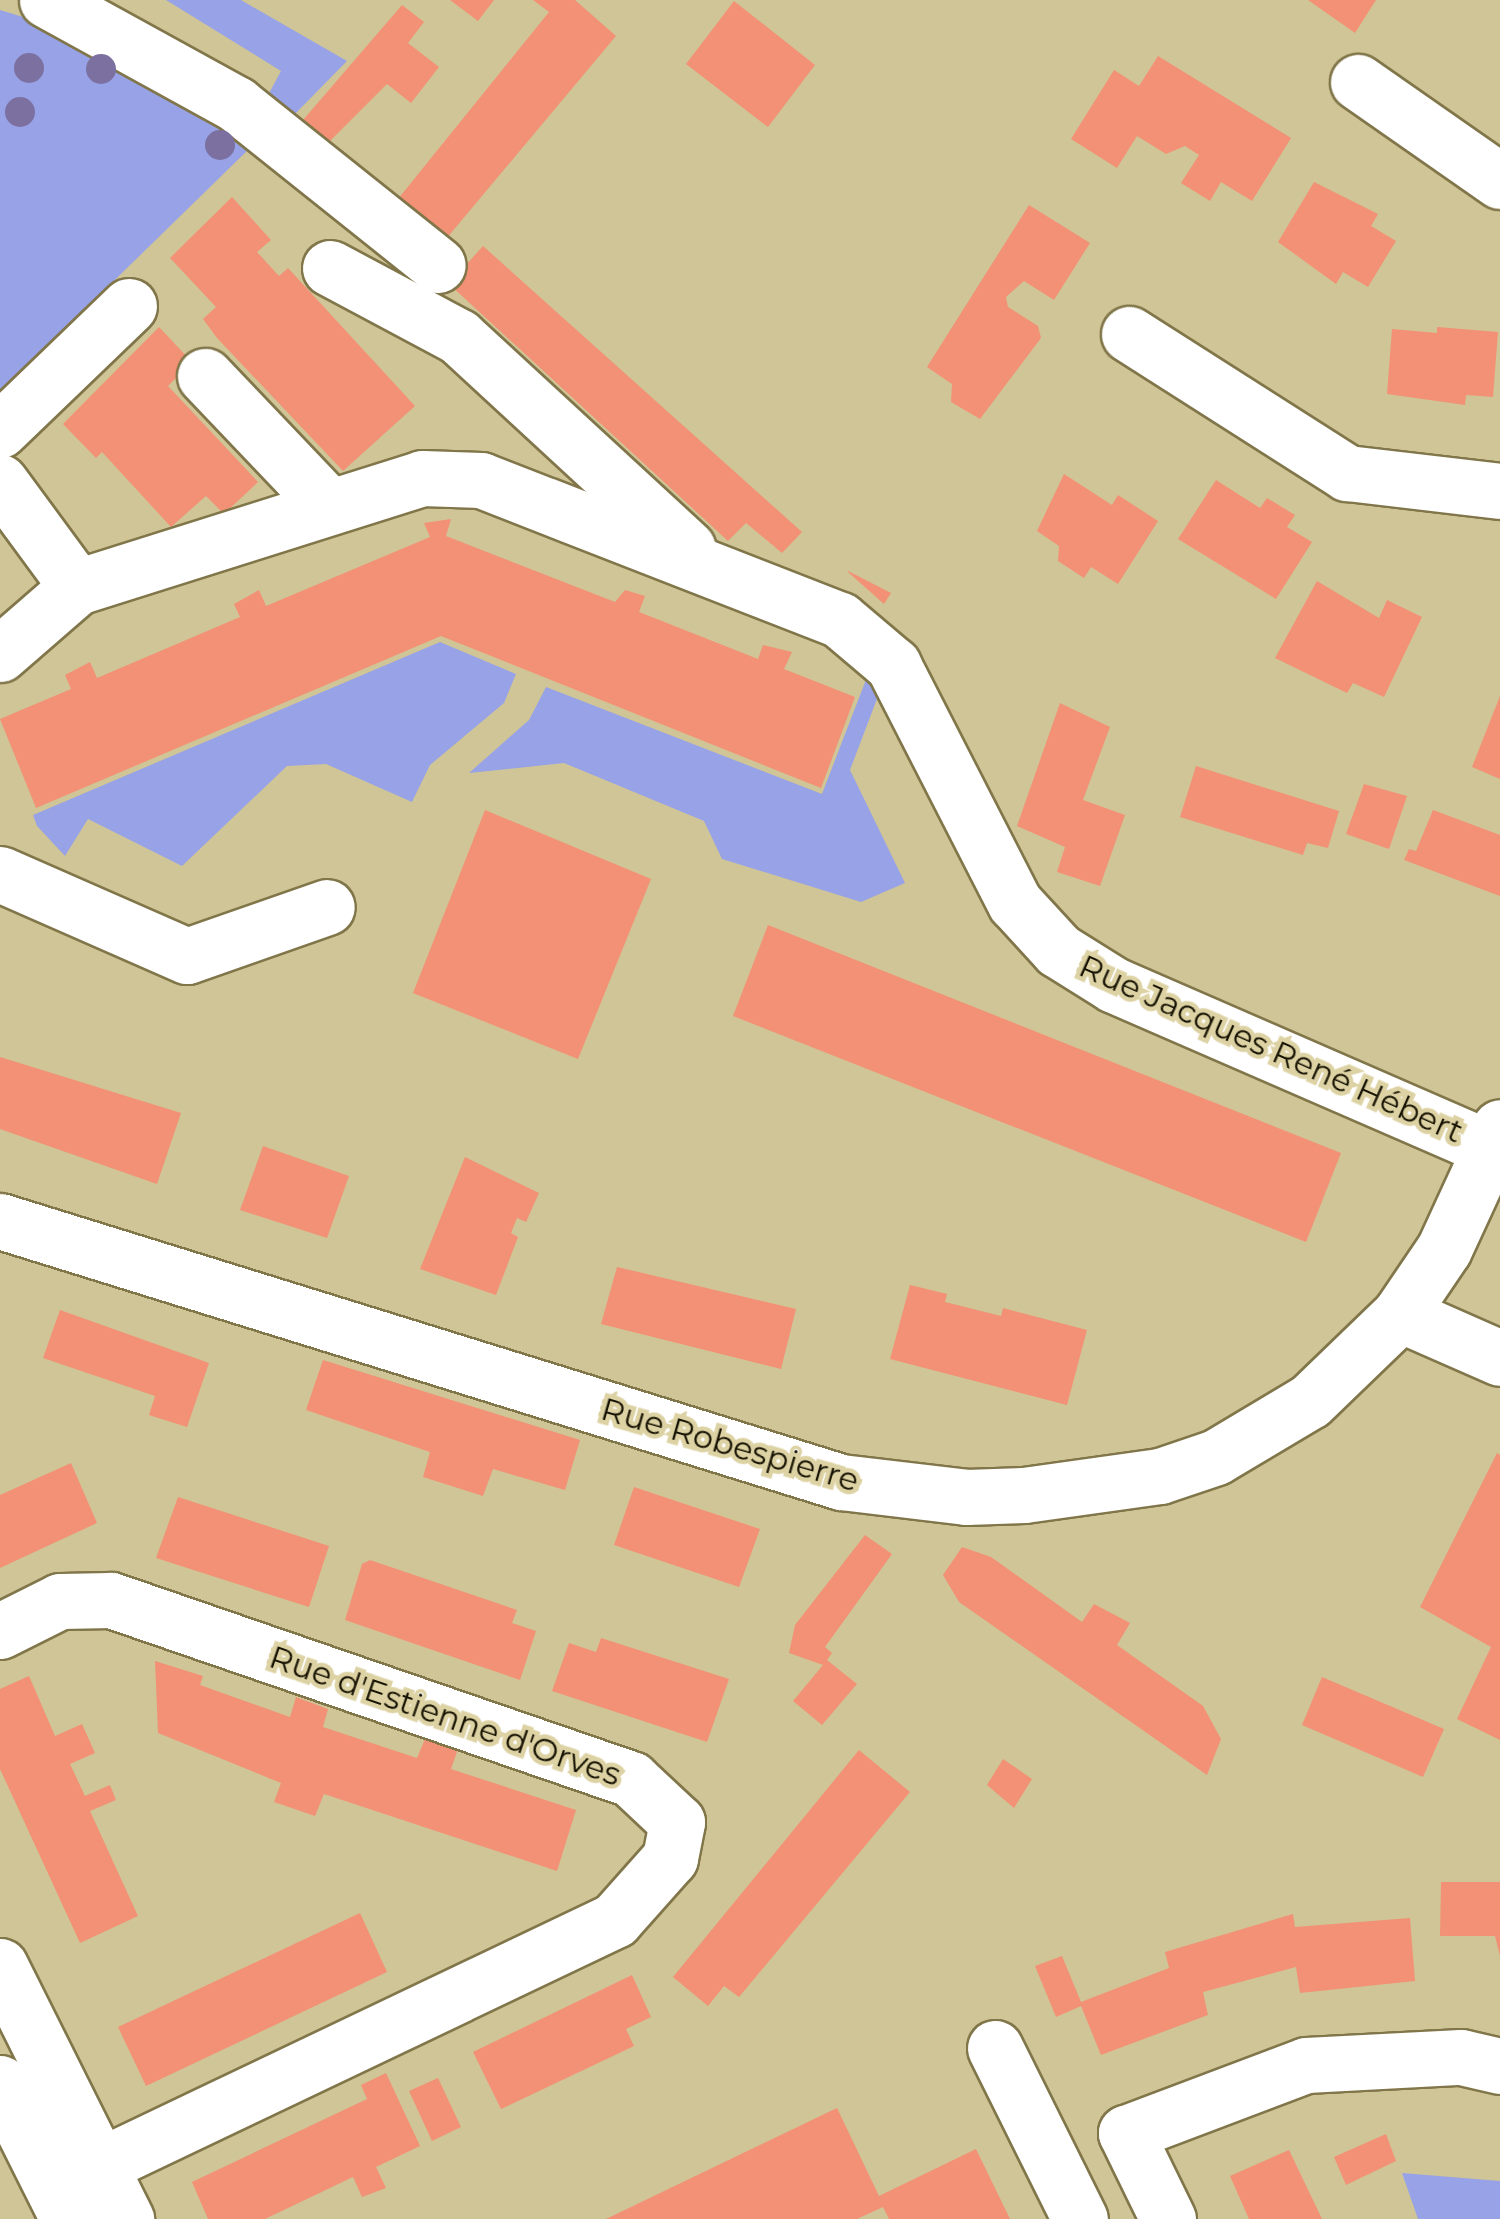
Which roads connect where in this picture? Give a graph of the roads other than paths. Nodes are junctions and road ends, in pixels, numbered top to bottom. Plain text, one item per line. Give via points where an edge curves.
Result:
1 (47, 0) edge
2 (1358, 82) dead end
3 (1500, 181) edge
4 (438, 265) dead end
5 (330, 268) dead end
6 (129, 306) dead end
7 (1128, 334) dead end
8 (206, 376) dead end
9 (0, 430) edge
10 (0, 482) edge
11 (1500, 490) edge
12 (329, 506) junction
13 (713, 570) junction
14 (77, 587) junction
15 (0, 654) edge
16 (0, 874) edge
17 (327, 906) dead end
18 (1495, 1138) edge
19 (0, 1221) edge
20 (1400, 1314) junction
21 (1500, 1358) edge
22 (0, 1630) edge
23 (0, 1966) edge
24 (995, 2048) dead end
25 (1500, 2066) edge
26 (0, 2083) edge
27 (99, 2166) junction
28 (68, 2219) edge
29 (126, 2219) edge
30 (1080, 2219) edge
31 (1168, 2219) edge

1 - 4 street via 236,104
2 - 3 street
5 - 13 street via 459,338
6 - 9 street
7 - 11 street via 1347,472
8 - 12 street
10 - 14 street
12 - 13 street, Rue Jacques René Hébert via 422,478 481,480
12 - 14 street, Rue Jacques René Hébert
13 - 18 street, Rue Jacques René Hébert via 840,620 893,665 1016,903 1058,950 1114,985
14 - 15 street, Rue Jacques René Hébert
16 - 17 street via 187,956
18 - 20 street, Rue Robespierre via 1444,1248
19 - 20 street, Rue Robespierre via 840,1482 966,1497 1092,1488 1216,1457 1310,1401
20 - 21 street
22 - 27 street, Rue d'Estienne d'Orves via 60,1601 110,1600 631,1779 677,1822 670,1858 616,1920
23 - 27 street
24 - 30 street
25 - 31 street via 1460,2058 1306,2065 1126,2133
26 - 28 street
27 - 29 street

